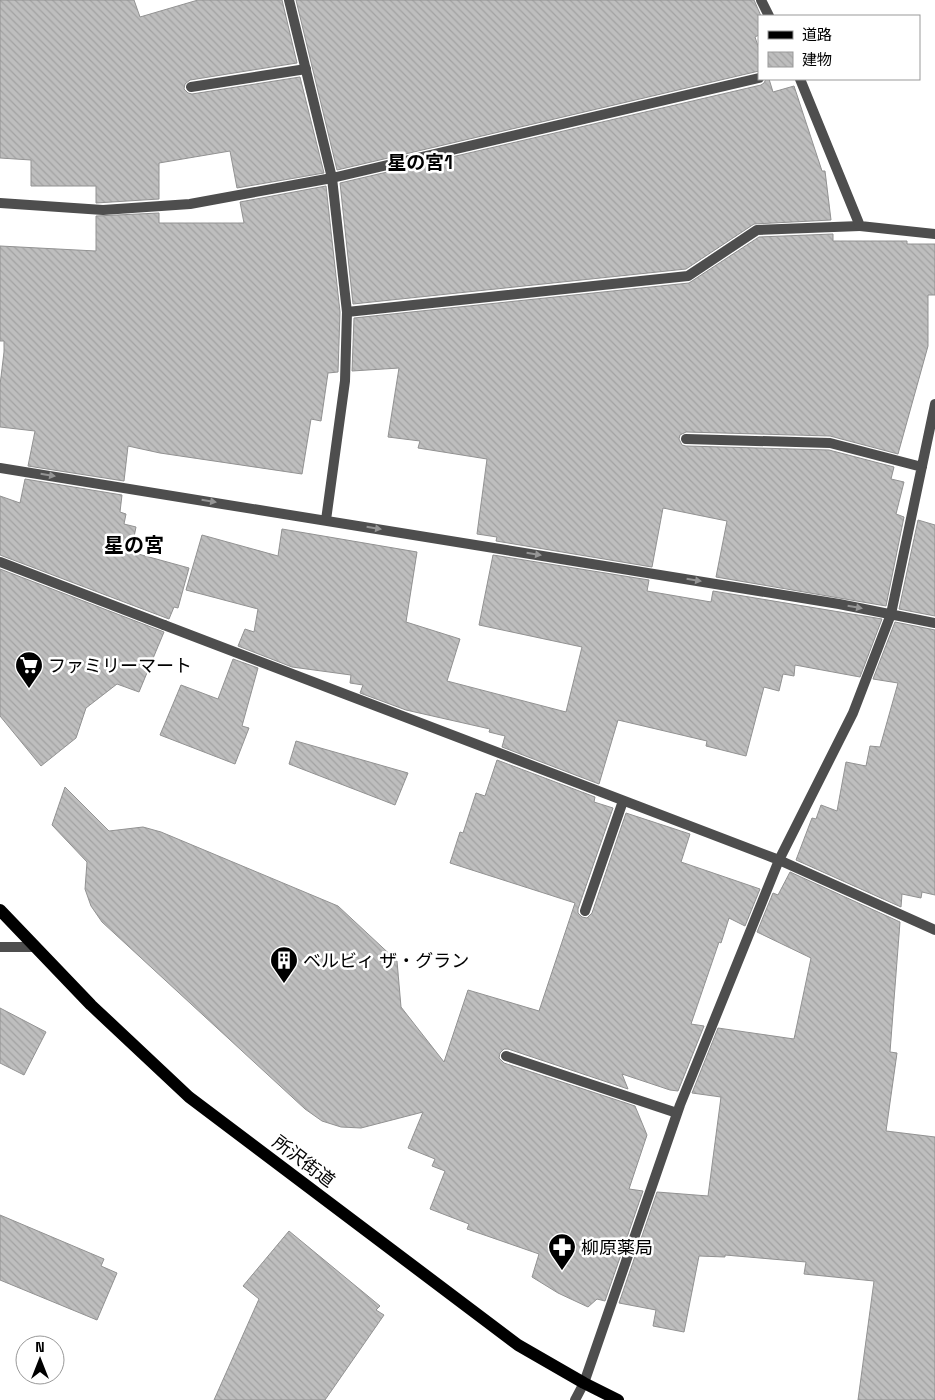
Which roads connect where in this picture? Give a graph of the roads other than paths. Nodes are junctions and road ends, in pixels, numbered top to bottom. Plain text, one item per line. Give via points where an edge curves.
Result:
1 (289, 0) edge
2 (761, 0) edge
3 (768, 15) edge
4 (306, 69) junction
5 (758, 78) edge
6 (800, 80) edge
7 (191, 87) dead end
8 (332, 178) junction
9 (0, 203) edge
10 (860, 226) junction
11 (935, 234) edge
12 (347, 312) junction
13 (935, 404) edge
14 (686, 439) dead end
15 (922, 467) junction
16 (0, 468) edge
17 (326, 520) junction
18 (0, 562) edge
19 (891, 614) junction
20 (935, 623) edge
21 (623, 801) junction
22 (779, 860) junction
23 (0, 910) edge
24 (585, 911) dead end
25 (935, 930) edge
26 (0, 947) edge
27 (34, 947) junction
28 (506, 1056) dead end
29 (677, 1112) junction
30 (584, 1383) junction
31 (575, 1400) edge
32 (618, 1400) edge

1 - 4 street
2 - 3 street
4 - 7 street
4 - 8 street
5 - 8 street
6 - 10 street
8 - 9 street via 190,204 103,210
8 - 12 street
10 - 11 street
10 - 12 street via 756,230 688,276
12 - 17 street via 345,381
13 - 15 street
14 - 15 street via 830,443
15 - 19 street
16 -> 17 street
17 -> 19 street
18 - 21 street
19 - 20 street
19 - 22 street via 853,713
21 - 22 street
21 - 24 street
22 - 25 street
22 - 29 street
23 - 27 main road, 所沢街道
26 - 27 street
27 - 30 main road, 所沢街道 via 189,1097 518,1345
28 - 29 street
29 - 30 street
30 - 31 street
30 - 32 main road, 所沢街道

